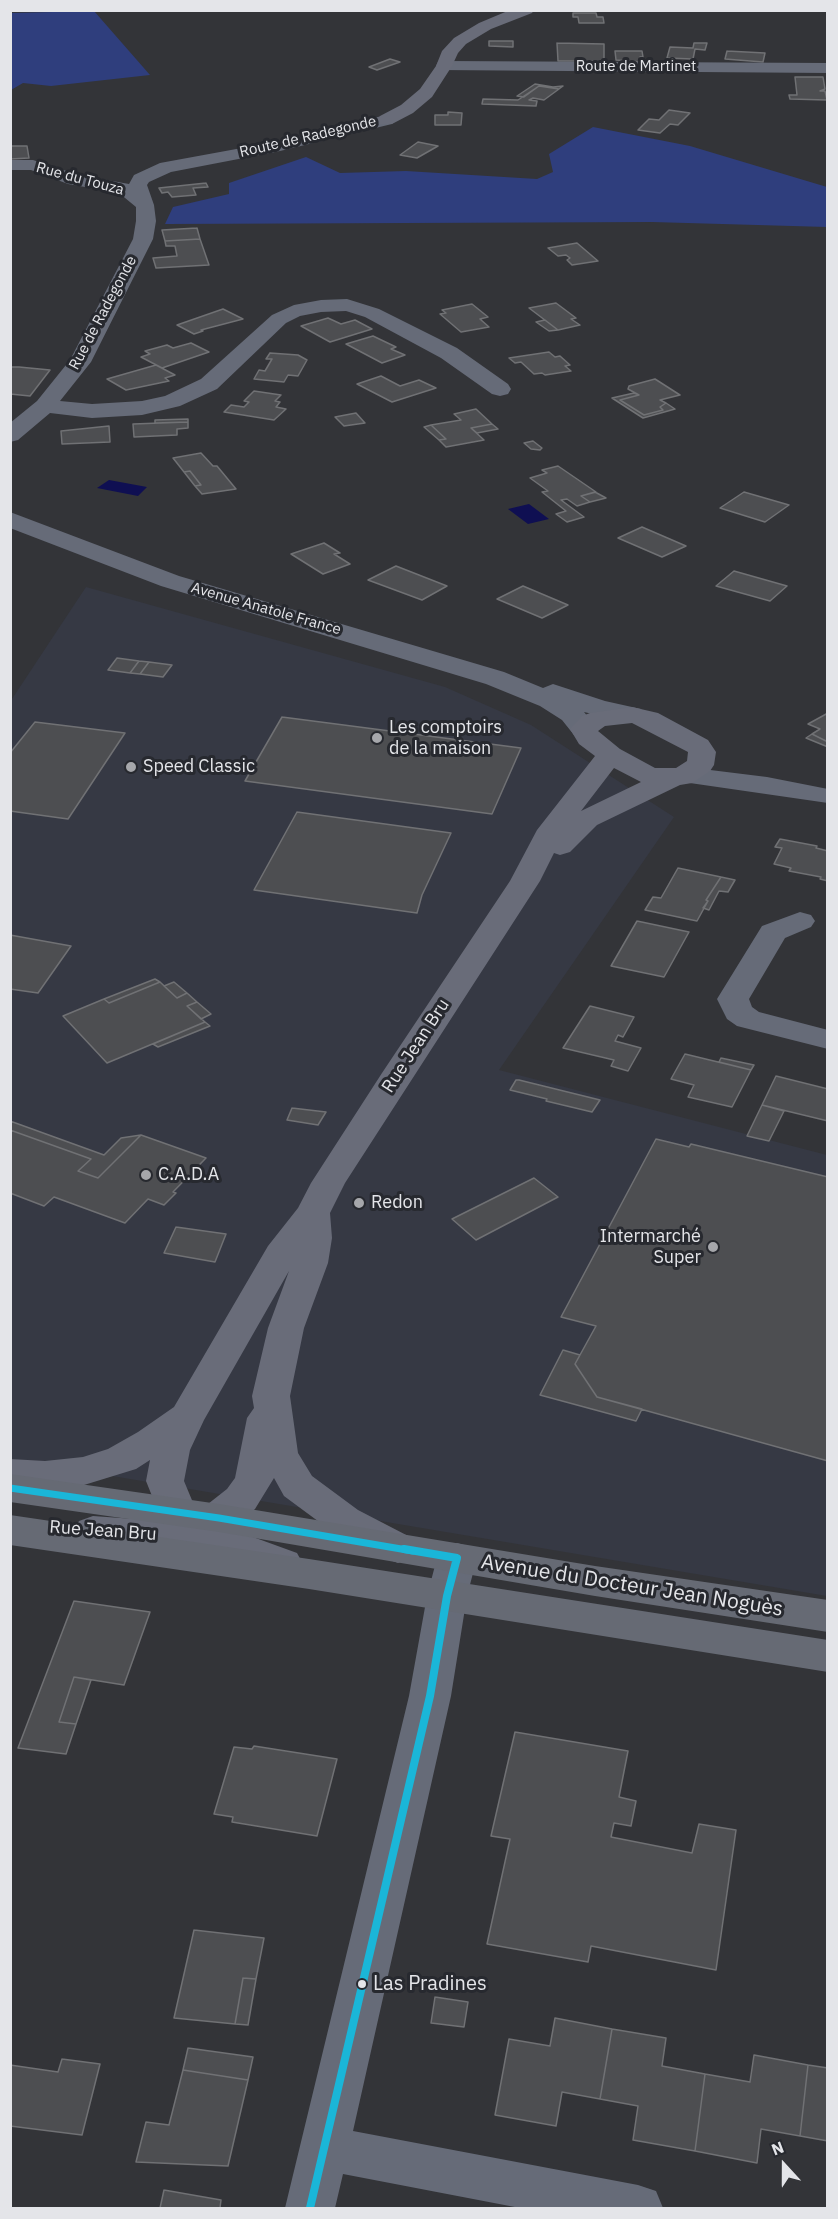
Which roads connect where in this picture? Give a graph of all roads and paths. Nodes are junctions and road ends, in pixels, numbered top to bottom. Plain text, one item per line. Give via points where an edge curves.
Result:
1 (526, 10) edge
2 (444, 66) junction
3 (828, 68) edge
4 (386, 120) junction
5 (10, 165) edge
6 (33, 165) junction
7 (256, 168) dead end
8 (156, 171) junction
9 (209, 177) dead end
10 (145, 205) junction
11 (500, 389) dead end
12 (45, 406) junction
13 (10, 435) edge
14 (10, 514) edge
15 (10, 519) edge
16 (41, 530) junction
17 (495, 678) junction
18 (632, 715) junction
19 (584, 729) junction
20 (700, 750) junction
21 (610, 755) junction
22 (681, 776) junction
23 (825, 797) edge
24 (525, 881) junction
25 (800, 921) dead end
26 (828, 1040) edge
27 (313, 1213) junction
28 (271, 1396) junction
29 (187, 1416) junction
30 (10, 1473) edge
31 (10, 1488) edge
32 (197, 1521) junction
33 (10, 1525) edge
34 (10, 1530) edge
35 (401, 1549) junction
36 (309, 1574) junction
37 (452, 1577) junction
38 (828, 1616) edge
39 (828, 1656) edge
40 (324, 2148) junction
41 (310, 2208) edge
42 (638, 2208) edge

1 - 2 street via 460,41 450,51
2 - 3 street, Route de Martinet
2 - 4 street via 418,101
4 - 7 street, Route de Radegonde
4 - 8 street, Route de Radegonde
5 - 6 street, Rue du Touza
6 - 8 street, Route de Radegonde via 123,175
6 - 10 street, Rue du Touza via 66,178 125,188
8 - 10 street via 138,185
9 - 10 street via 157,183
10 - 12 street, Rue de Radegonde via 146,221 134,258 80,362
11 - 12 street via 449,353 372,313 347,305 294,311 279,319 209,384 172,401 142,408 92,411
12 - 13 street, Rue de Radegonde
14 - 16 street, Avenue Anatole France
15 - 16 street, Avenue Anatole France
16 - 17 street, Avenue Anatole France via 170,581
17 - 18 street, Avenue Anatole France
17 - 19 street, Avenue Anatole France via 549,700 571,714
18 - 19 street via 600,719
18 - 20 street via 648,719
19 - 21 street
20 - 22 street via 700,765
20 - 23 street
21 - 22 street via 649,776
21 - 24 street, Rue Jean Bru via 551,830
22 - 23 street via 767,785
22 - 24 street, Rue Jean Bru via 587,819
24 - 27 street, Rue Jean Bru via 398,1073
25 - 26 street via 773,932 733,999 738,1012 748,1019
27 - 28 street, Rue Jean Bru via 315,1238 310,1263 286,1328
27 - 29 street, Rue Jean Bru via 286,1246
28 - 32 street, Rue Jean Bru via 254,1480 241,1499
28 - 35 street, Rue Jean Bru via 279,1452 298,1486 344,1520
29 - 30 street, Rue Jean Bru via 122,1459 84,1472
29 - 32 street, Rue Jean Bru via 171,1450 165,1481
31 - 32 main road, Avenue du Docteur Jean Noguès
32 - 33 street, Rue Jean Bru via 174,1536
32 - 35 main road, Avenue du Docteur Jean Noguès
32 - 36 street, Rue Jean Bru
34 - 36 main road, Avenue du Docteur Jean Noguès
35 - 37 main road, Avenue du Docteur Jean Noguès
36 - 37 main road, Avenue du Docteur Jean Noguès
37 - 38 main road, Avenue du Docteur Jean Noguès
37 - 39 main road, Avenue du Docteur Jean Noguès
37 - 40 street via 430,1696
40 - 41 street
40 - 42 street

